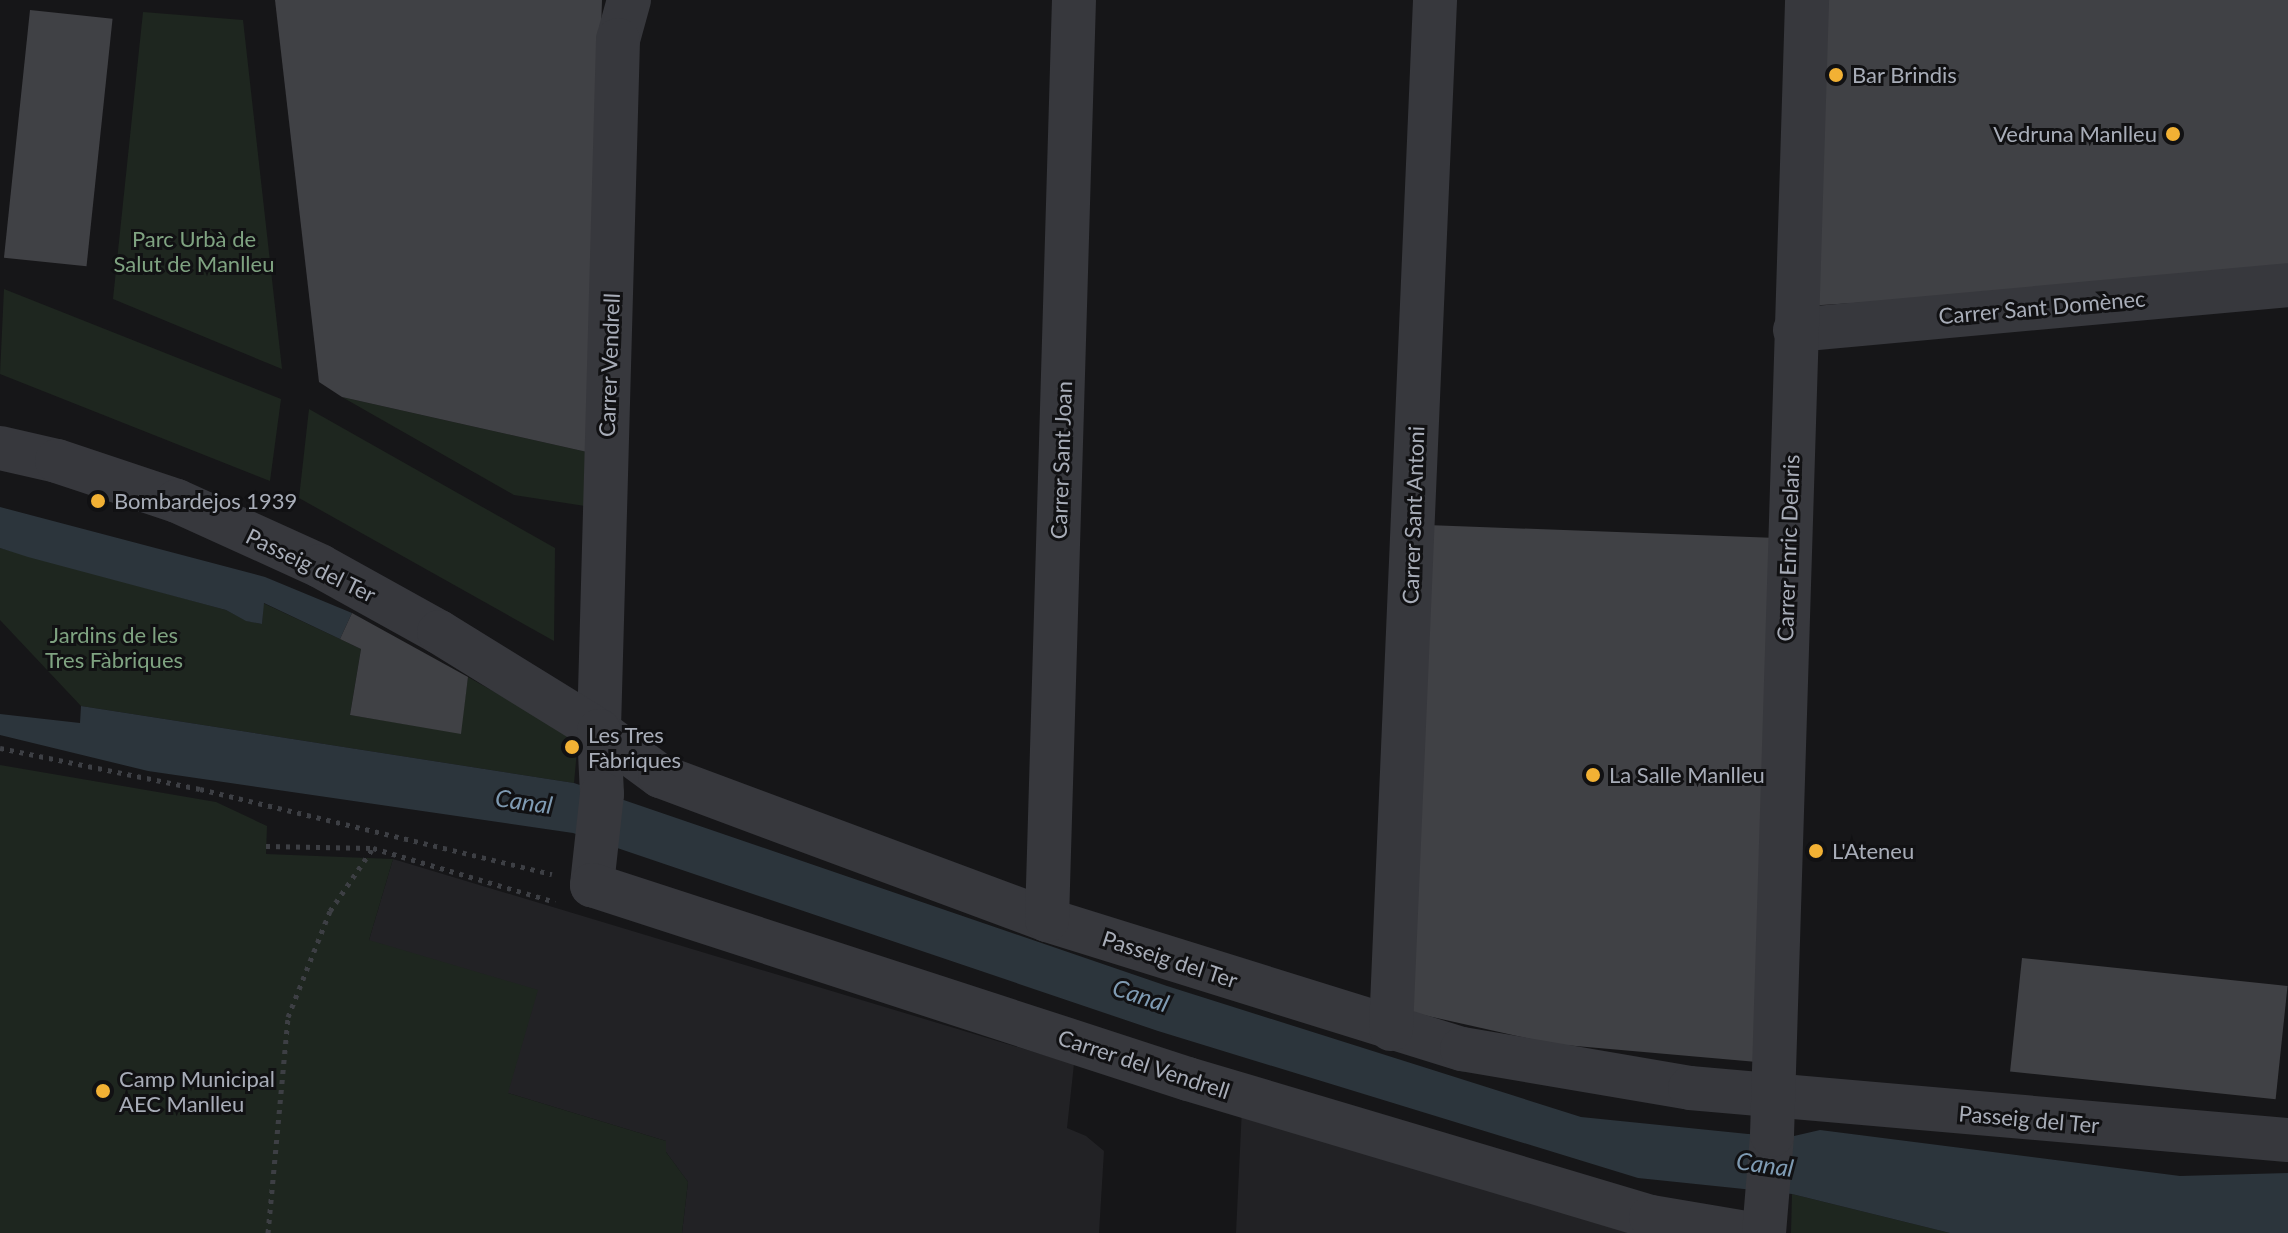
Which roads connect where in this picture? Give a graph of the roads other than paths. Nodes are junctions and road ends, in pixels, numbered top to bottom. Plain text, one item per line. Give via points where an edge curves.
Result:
1 (629, 0) edge
2 (1074, 0) edge
3 (1435, 0) edge
4 (1807, 0) edge
5 (2288, 285) edge
6 (1795, 330) junction
7 (0, 448) edge
8 (599, 731) junction
9 (1047, 920) junction
10 (1391, 1029) junction
11 (1771, 1115) junction
12 (2288, 1140) edge
13 (1766, 1212) edge
14 (1746, 1233) edge

1 - 8 street, Carrer Vendrell via 618,40
2 - 9 street, Carrer Sant Joan
3 - 10 street, Carrer Sant Antoni
4 - 6 street, Carrer Enric Delaris
5 - 6 street, Carrer Sant Domènec
6 - 11 street, Carrer Enric Delaris
7 - 8 street, Passeig del Ter via 177,501 320,566
8 - 9 street, Passeig del Ter via 660,776
8 - 14 street, Carrer del Vendrell via 602,794 592,885 1188,1079 1651,1217
9 - 10 street, Passeig del Ter
10 - 11 street, Passeig del Ter
11 - 12 street, Passeig del Ter
11 - 13 street

